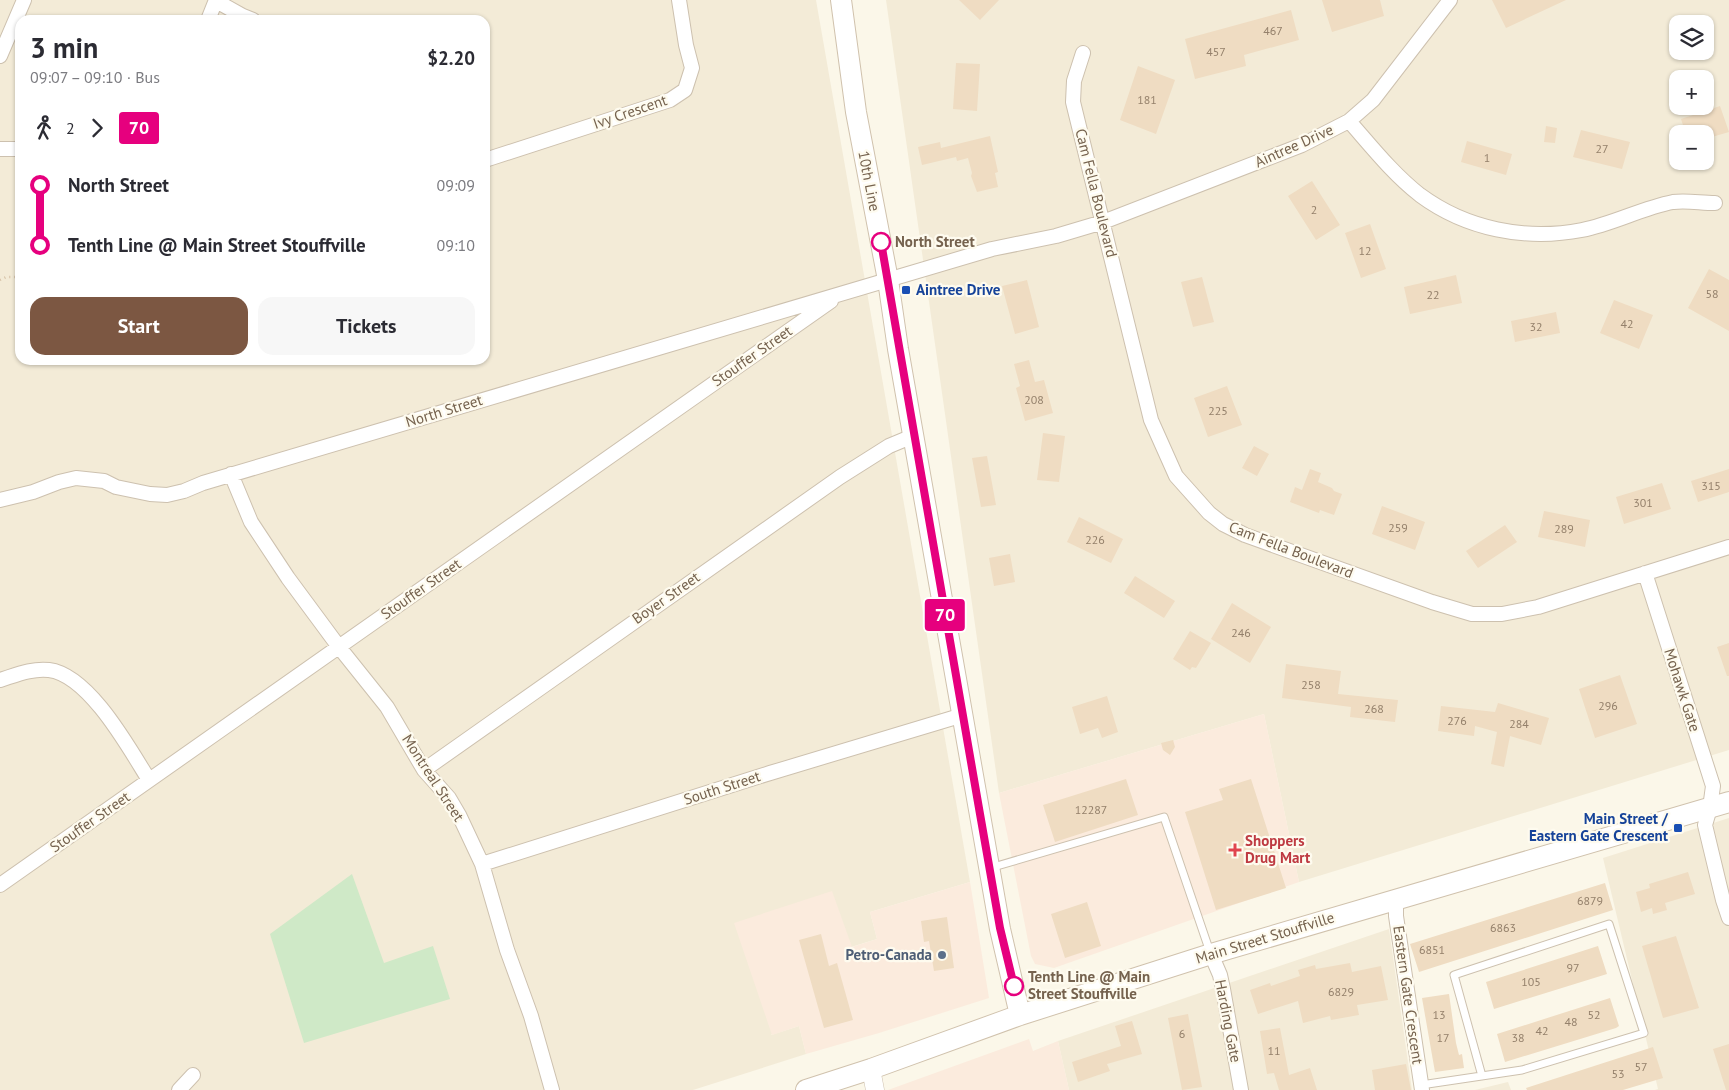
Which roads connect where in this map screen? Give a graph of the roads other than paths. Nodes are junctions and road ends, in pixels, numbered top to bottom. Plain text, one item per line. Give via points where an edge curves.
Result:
1 (24, 0) edge
2 (216, 0) edge
3 (679, 0) edge
4 (840, 0) edge
5 (1450, 0) edge
6 (18, 15) edge
7 (210, 15) edge
8 (241, 15) edge
9 (15, 21) edge
10 (1083, 54) dead end
11 (0, 56) edge
12 (1349, 121) junction
13 (0, 149) edge
14 (15, 149) edge
15 (490, 158) edge
16 (1714, 203) dead end
17 (1102, 222) junction
18 (888, 280) junction
19 (842, 293) junction
20 (913, 436) junction
21 (231, 474) junction
22 (0, 500) edge
23 (1729, 547) edge
24 (1645, 573) junction
25 (339, 646) junction
26 (0, 680) edge
27 (963, 715) junction
28 (424, 770) junction
29 (149, 780) junction
30 (1720, 805) edge
31 (482, 864) junction
32 (990, 868) junction
33 (0, 884) edge
34 (1396, 900) junction
35 (1729, 918) edge
36 (1211, 954) junction
37 (1020, 1015) junction
38 (871, 1069) junction
39 (193, 1075) dead end
40 (1482, 1076) junction
41 (1422, 1087) edge
42 (179, 1090) edge
43 (552, 1090) edge
44 (806, 1090) edge
45 (875, 1090) edge
46 (1241, 1090) edge

1 - 6 street
2 - 7 street
2 - 8 street
3 - 15 street, Ivy Crescent via 692,68 685,90 670,100
4 - 18 main road, 10th Line via 856,112
5 - 12 street, Aintree Drive via 1373,100
9 - 11 street
10 - 17 street, Cam Fella Boulevard via 1074,81 1073,102
12 - 16 street via 1380,158 1420,194 1459,219 1495,230 1533,235 1582,230 1674,202
12 - 17 street, Aintree Drive via 1302,145
13 - 14 street
17 - 18 street, Aintree Drive via 1056,236 992,249
17 - 24 street, Cam Fella Boulevard via 1151,420 1176,476 1209,513 1224,524 1245,535 1472,614 1502,614 1538,607
18 - 19 street, North Street
18 - 20 main road, 10th Line
19 - 21 street, North Street
19 - 25 street, Stouffer Street
20 - 27 main road, 10th Line
20 - 28 street, Boyer Street via 888,446 833,482
21 - 22 street, North Street via 167,495 133,492 104,480 76,478
21 - 25 street, Montreal Street via 251,522
23 - 24 street, Cam Fella Boulevard
24 - 30 street, Mohawk Gate
25 - 28 street, Montreal Street via 387,707
25 - 29 street, Stouffer Street
26 - 29 street via 25,672 51,670 74,681 117,729
27 - 31 street, South Street
27 - 32 main road, 10th Line
28 - 31 street, Montreal Street via 449,798
29 - 33 street, Stouffer Street
30 - 34 main road, Main Street Stouffville
30 - 35 street via 1705,826
31 - 43 street, Montreal Street
32 - 36 lane via 1164,817
32 - 37 main road, 10th Line
34 - 36 main road, Main Street Stouffville
34 - 41 street, Eastern Gate Crescent
36 - 37 main road, Main Street Stouffville
36 - 46 street, Harding Gate via 1220,975
37 - 38 main road, Main Street Stouffville
38 - 44 main road, Main Street Stouffville
38 - 45 street
39 - 42 street
40 - 40 lane via 1522,1070 1644,1034 1609,924 1454,975
40 - 41 lane

